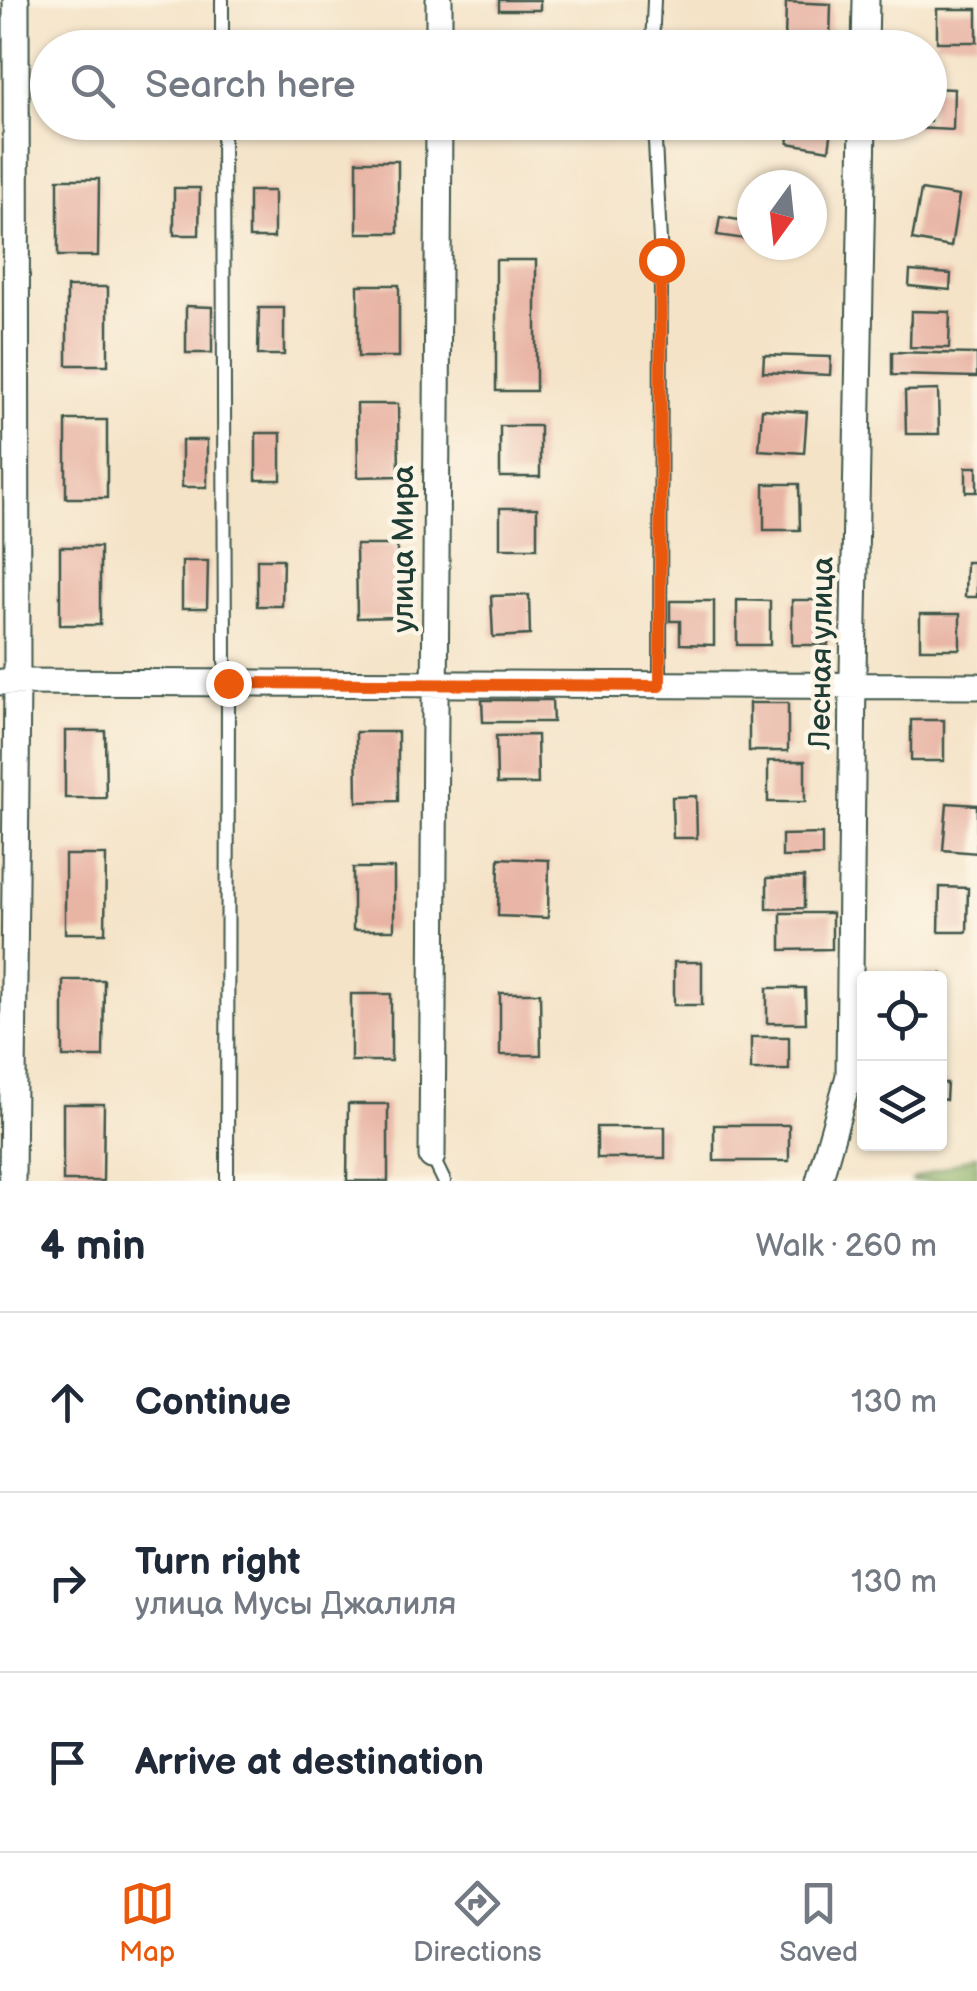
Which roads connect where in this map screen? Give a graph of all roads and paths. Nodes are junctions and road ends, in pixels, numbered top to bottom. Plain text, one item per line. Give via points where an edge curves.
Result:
1 (16, 0) edge
2 (222, 0) edge
3 (439, 0) edge
4 (654, 0) edge
5 (866, 0) edge
6 (222, 30) edge
7 (439, 30) edge
8 (653, 30) edge
9 (865, 30) edge
10 (223, 140) edge
11 (439, 140) edge
12 (655, 140) edge
13 (863, 140) edge
14 (9, 682) edge
15 (228, 683) junction
16 (435, 684) junction
17 (660, 686) junction
18 (977, 686) edge
19 (853, 688) junction
20 (432, 1156) joint
21 (12, 1181) edge
22 (227, 1181) edge
23 (444, 1181) edge
24 (818, 1181) edge

1 - 14 street
2 - 6 lane
3 - 7 street
4 - 8 lane
5 - 9 street
10 - 15 lane
11 - 16 street, улица Мира
12 - 17 lane
13 - 19 street, Лесная улица
14 - 15 street
14 - 21 street
15 - 16 street
15 - 22 lane
16 - 17 street
16 - 20 street, улица Мира
17 - 19 street
18 - 19 street
19 - 24 street, Лесная улица via 850,1076
20 - 23 lane

